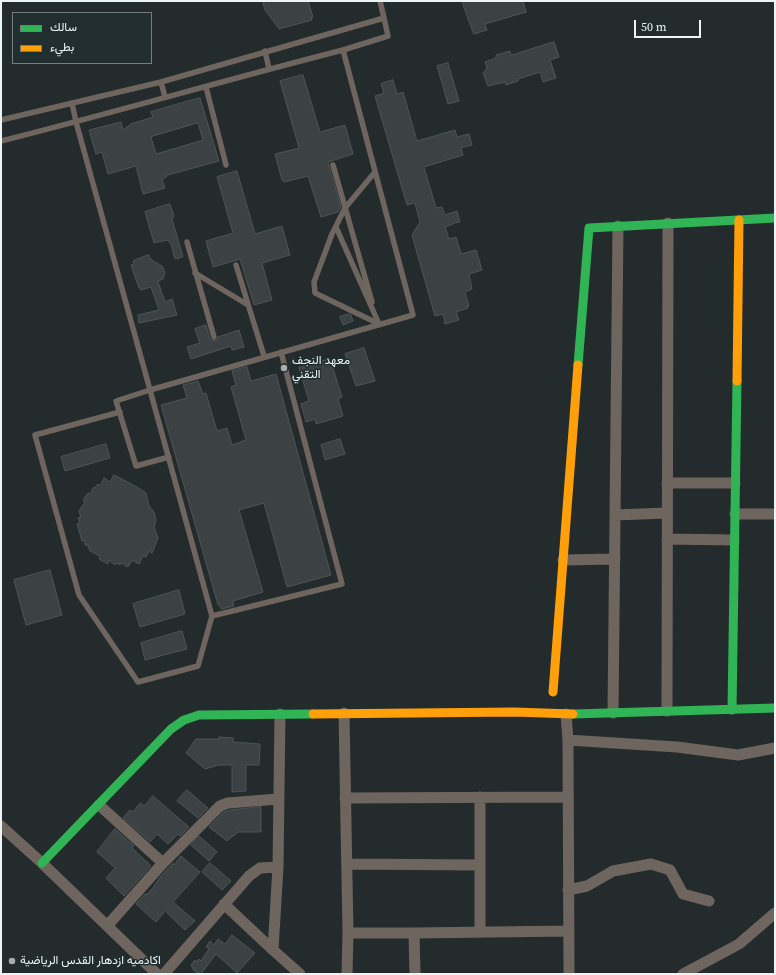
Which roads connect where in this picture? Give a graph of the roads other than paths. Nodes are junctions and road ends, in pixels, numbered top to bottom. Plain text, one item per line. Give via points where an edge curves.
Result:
1 (380, 1) edge
2 (384, 18) junction
3 (343, 50) junction
4 (265, 51) junction
5 (269, 69) junction
6 (160, 82) junction
7 (206, 87) junction
8 (165, 97) junction
9 (72, 103) junction
10 (1, 120) edge
11 (76, 122) junction
12 (1, 141) edge
13 (226, 164) dead end
14 (333, 165) dead end
15 (375, 172) junction
16 (345, 208) junction
17 (775, 218) edge
18 (738, 220) junction
19 (668, 223) junction
20 (618, 226) junction
21 (336, 227) junction
22 (187, 242) dead end
23 (236, 265) dead end
24 (195, 273) junction
25 (248, 305) junction
26 (378, 324) junction
27 (214, 338) dead end
28 (281, 352) junction
29 (264, 356) junction
30 (150, 390) junction
31 (120, 412) junction
32 (169, 457) junction
33 (667, 483) junction
34 (735, 483) junction
35 (667, 513) junction
36 (735, 514) junction
37 (775, 514) edge
38 (615, 515) junction
39 (667, 539) junction
40 (734, 540) junction
41 (563, 560) junction
42 (615, 560) junction
43 (212, 616) junction
44 (553, 692) dead end
45 (775, 708) edge
46 (732, 710) junction
47 (667, 711) junction
48 (344, 713) junction
49 (613, 713) junction
50 (280, 714) junction
51 (566, 714) junction
52 (568, 740) junction
53 (775, 748) edge
54 (480, 797) junction
55 (568, 797) junction
56 (345, 798) junction
57 (278, 799) junction
58 (98, 805) junction
59 (1, 826) edge
60 (42, 863) junction
61 (163, 863) junction
62 (346, 864) junction
63 (480, 865) junction
64 (278, 867) junction
65 (568, 890) junction
66 (709, 901) dead end
67 (224, 904) junction
68 (775, 913) edge
69 (107, 926) junction
70 (569, 931) junction
71 (480, 932) junction
72 (348, 933) junction
73 (414, 933) junction
74 (273, 950) junction
75 (157, 974) edge
76 (164, 974) edge
77 (300, 974) edge
78 (347, 974) edge
79 (415, 974) edge
80 (569, 974) edge
81 (683, 974) edge

1 - 2 lane
2 - 3 lane via 388,36
2 - 4 lane
3 - 5 lane
3 - 15 lane
4 - 5 lane
4 - 6 lane
5 - 7 lane
6 - 8 lane
6 - 9 lane
7 - 8 lane
7 - 13 lane
8 - 11 lane
9 - 10 lane
9 - 11 lane
11 - 12 lane
11 - 30 lane
14 - 16 lane
15 - 16 lane
15 - 26 lane via 413,315
16 - 21 lane
16 - 26 lane
17 - 18 street
18 - 19 street
18 - 34 street
19 - 20 street
19 - 33 street
20 - 38 street
20 - 41 street via 589,228
21 - 26 lane
21 - 26 lane via 314,282 315,293
22 - 24 lane
23 - 25 lane
24 - 25 lane
24 - 27 lane
25 - 29 lane
26 - 28 lane
28 - 29 lane
28 - 43 lane via 342,584
29 - 30 lane
30 - 31 lane via 116,401
30 - 32 lane
31 - 32 lane via 136,466
31 - 43 lane via 36,435 79,596 138,682 198,666
32 - 43 lane
33 - 34 street
33 - 35 street
34 - 36 street
35 - 38 street
35 - 39 street
36 - 37 street
36 - 40 street
38 - 42 street
39 - 40 street
39 - 47 street
40 - 46 street
41 - 42 street
41 - 44 street
42 - 49 street
45 - 46 street
46 - 47 street
47 - 49 street
48 - 50 street
48 - 51 street
48 - 56 street
49 - 51 street
50 - 57 street
50 - 58 street via 199,715 182,720
51 - 52 street
52 - 53 street via 678,747 738,755
52 - 55 street
54 - 55 street
54 - 56 street
54 - 63 street
55 - 65 street
56 - 62 street
57 - 61 street via 220,806
57 - 64 street
58 - 60 street
58 - 61 street
59 - 60 street
60 - 69 street
61 - 69 street
62 - 63 street
62 - 72 street
63 - 71 street
64 - 67 street via 266,867 254,872
64 - 74 street
65 - 66 street via 587,886 613,871 651,864 670,870 683,894
65 - 70 street
67 - 74 street
67 - 76 street
68 - 81 street via 739,944
69 - 75 street
70 - 71 street
70 - 80 street
71 - 73 street
72 - 73 street
72 - 78 street
73 - 79 street
74 - 77 street

